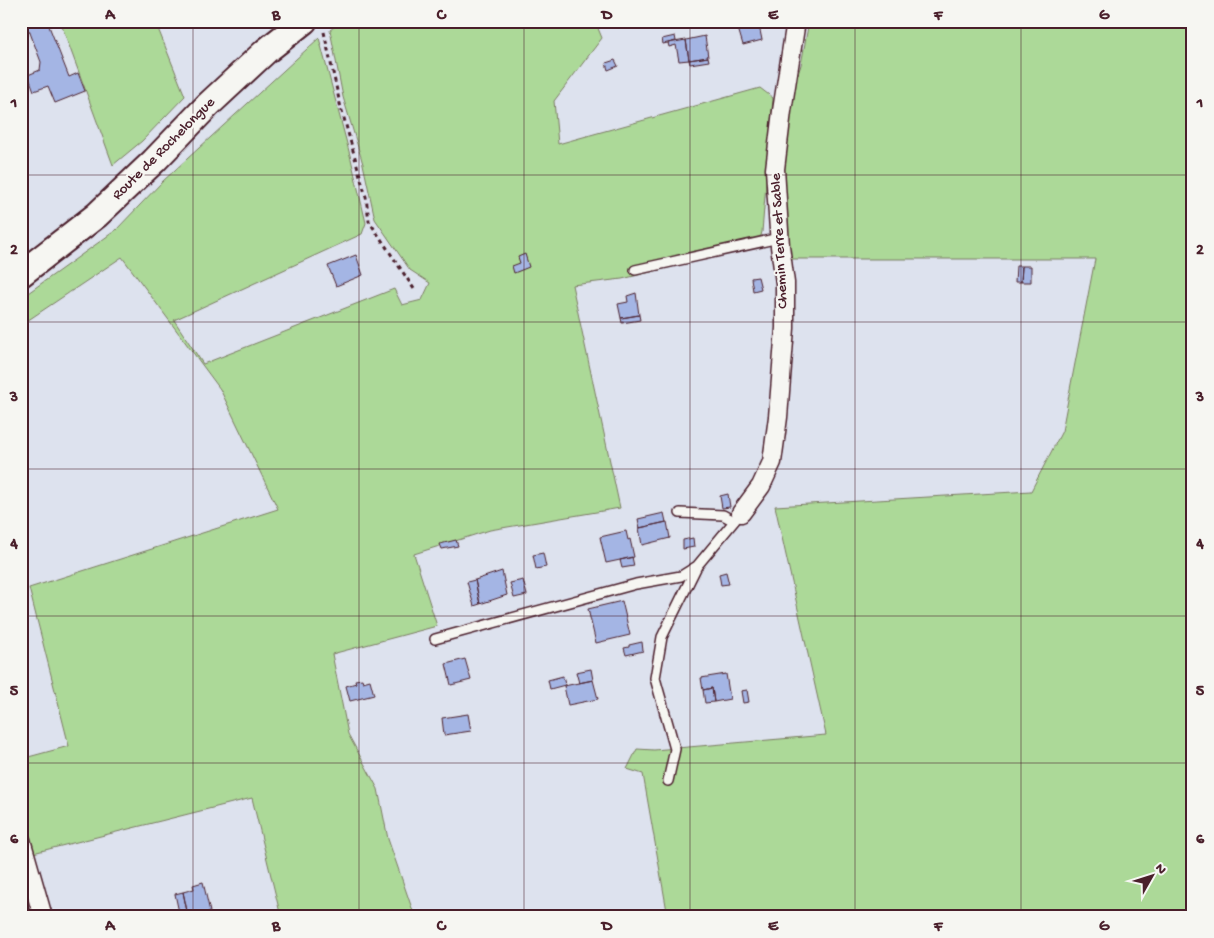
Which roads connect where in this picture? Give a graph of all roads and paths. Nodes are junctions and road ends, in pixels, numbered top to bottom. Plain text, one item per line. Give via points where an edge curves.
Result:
1 (796, 21) edge
2 (314, 26) edge
3 (779, 238) junction
4 (635, 270) dead end
5 (21, 274) edge
6 (416, 292) dead end
7 (680, 513) dead end
8 (738, 517) junction
9 (697, 566) junction
10 (435, 640) dead end
11 (668, 781) dead end
12 (21, 840) edge
13 (43, 917) edge

1 - 3 street, Chemin Terre et Sable via 776,169
2 - 5 main road, Route de Rochelongue via 266,51 97,216
2 - 6 path via 366,197 369,221
3 - 4 lane
3 - 8 street, Chemin Terre et Sable via 785,283 784,328 772,462 761,486
7 - 8 lane
8 - 9 lane
9 - 10 lane via 681,576 636,584
9 - 11 lane via 662,637 655,678 675,749
12 - 13 street

